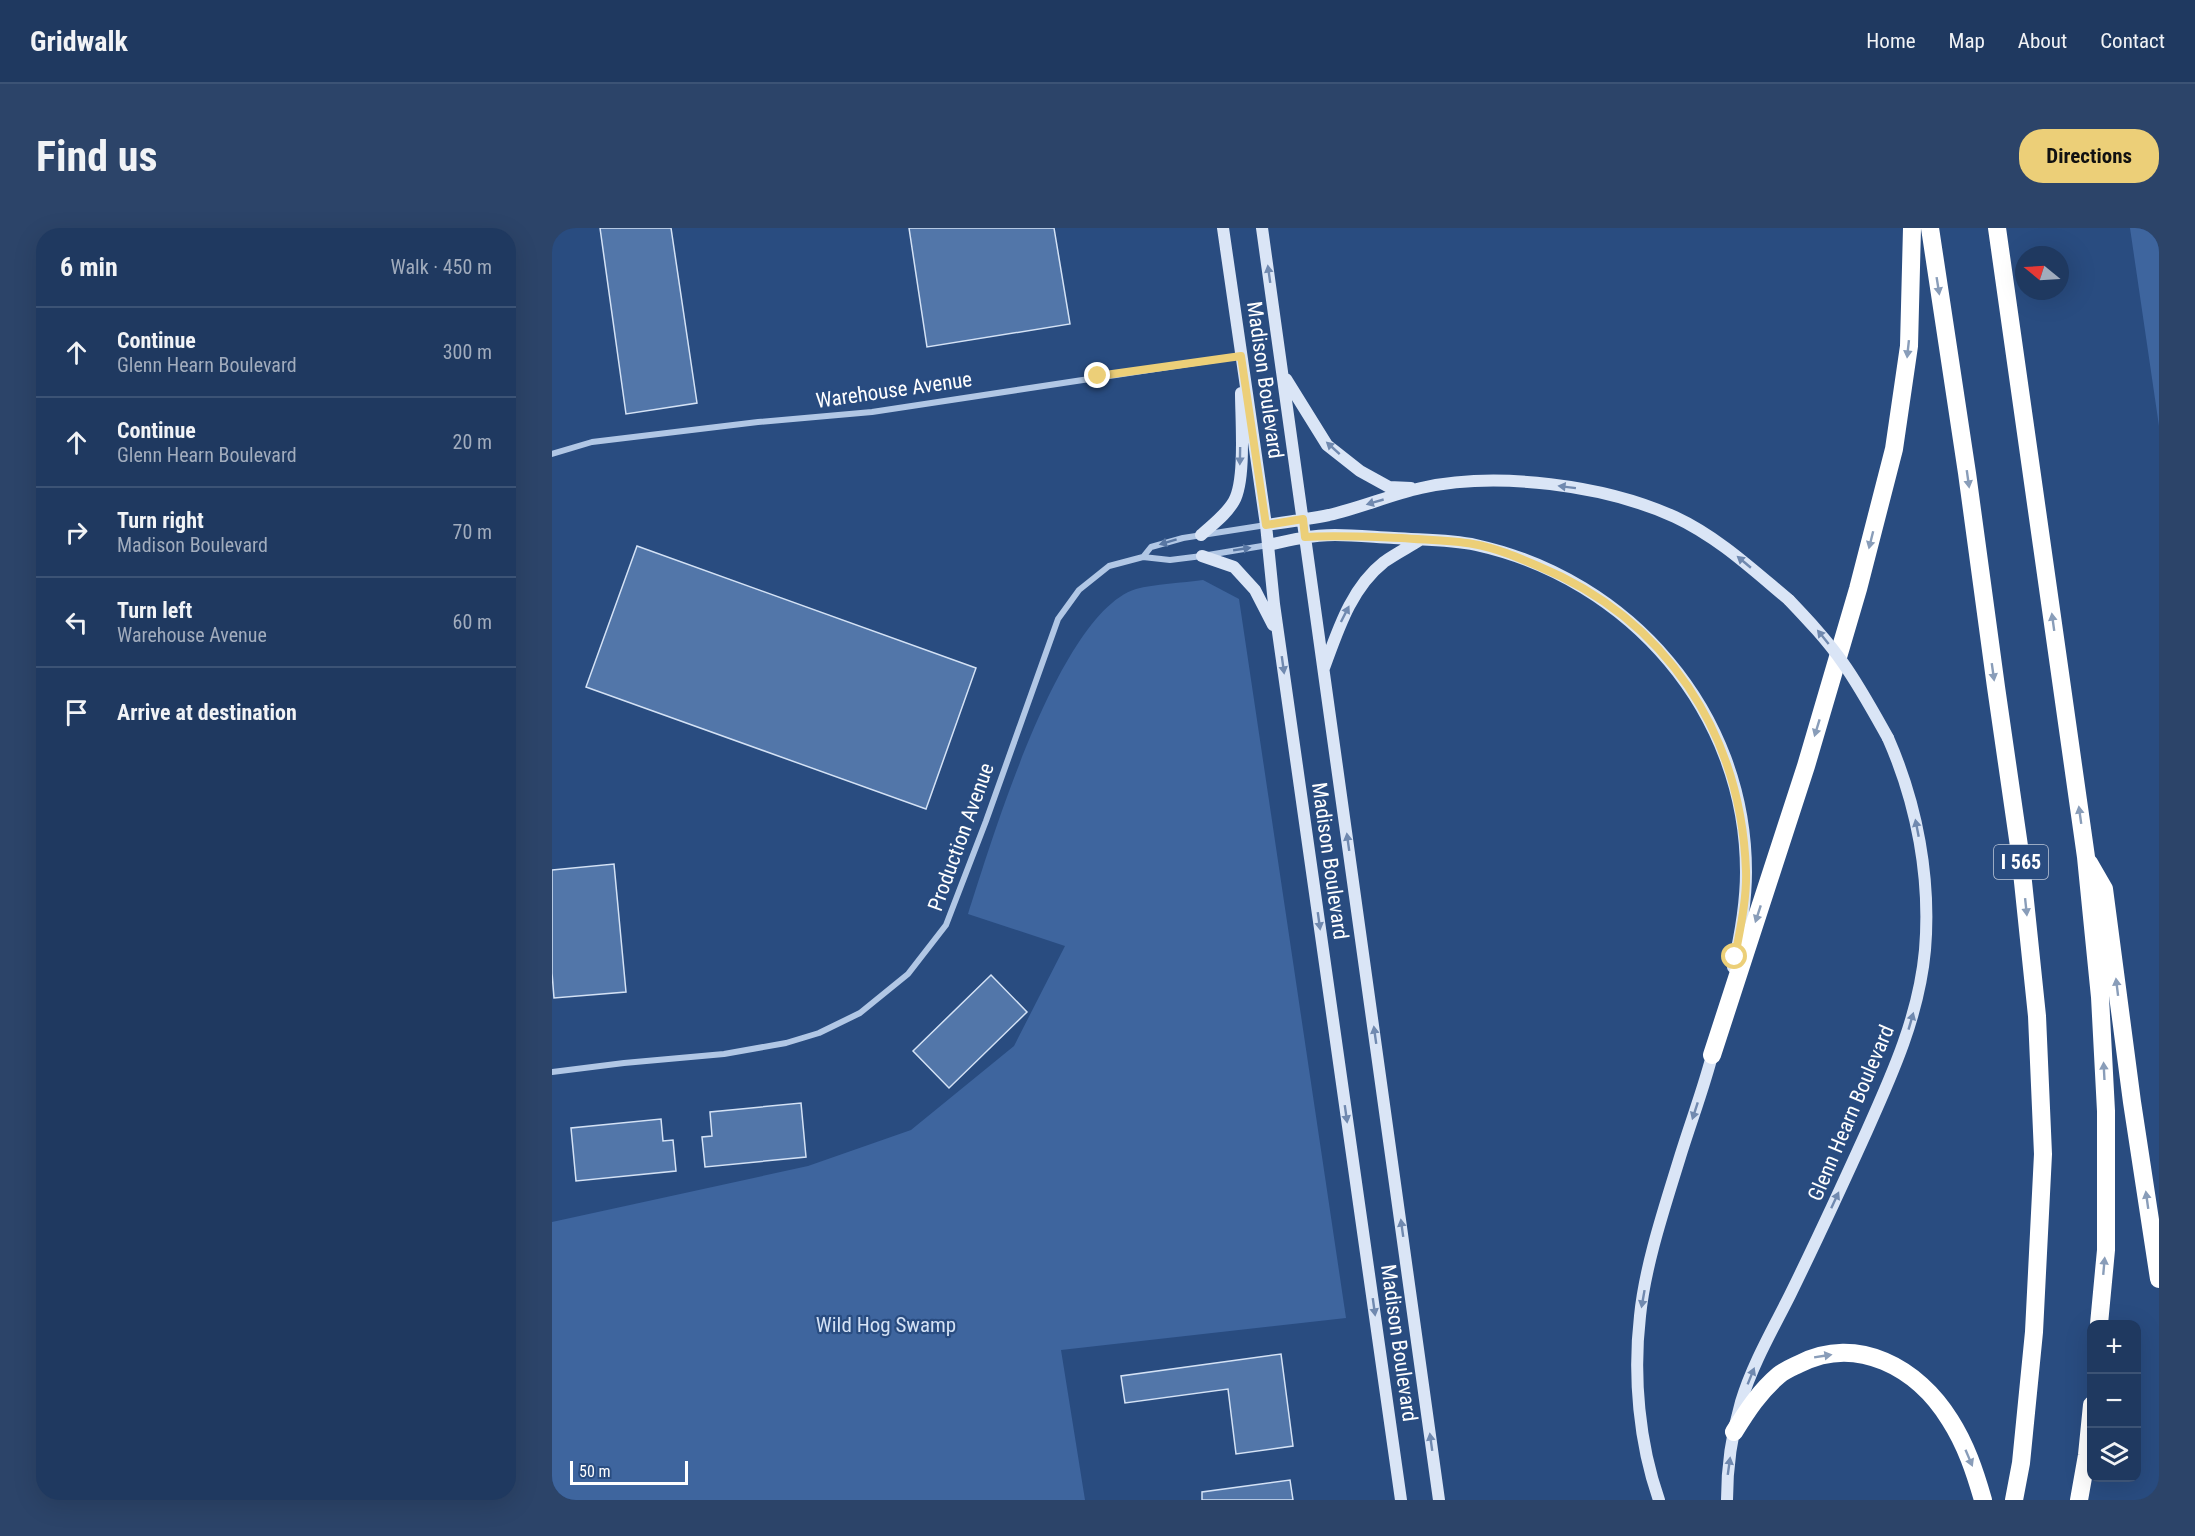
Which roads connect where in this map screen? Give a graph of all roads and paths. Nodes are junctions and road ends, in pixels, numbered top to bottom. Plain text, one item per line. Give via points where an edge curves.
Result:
1 (1223, 228) edge
2 (1262, 228) edge
3 (1912, 228) edge
4 (1930, 228) edge
5 (1997, 228) edge
6 (1241, 356) junction
7 (1282, 373) junction
8 (552, 454) edge
9 (1421, 488) junction
10 (1303, 519) junction
11 (1266, 525) junction
12 (1201, 535) junction
13 (1305, 537) junction
14 (1421, 540) junction
15 (1268, 545) junction
16 (1202, 556) junction
17 (1143, 557) junction
18 (1279, 636) junction
19 (1324, 669) junction
20 (2086, 857) junction
21 (1712, 1055) junction
22 (552, 1071) edge
23 (2159, 1279) edge
24 (2099, 1320) edge
25 (2089, 1428) edge
26 (1734, 1432) junction
27 (1401, 1500) edge
28 (1439, 1500) edge
29 (1659, 1500) edge
30 (1727, 1500) edge
31 (1983, 1500) edge
32 (2014, 1500) edge
33 (2079, 1500) edge

1 - 6 main road, Madison Boulevard
7 -> 2 main road, Madison Boulevard
3 -> 21 highway via 1909,346 1894,449 1809,755
4 -> 32 highway, I 565 via 2020,854 2037,1016 2043,1165 2034,1332
20 -> 5 highway
6 - 8 street, Warehouse Avenue via 872,412 592,442
6 - 11 main road, Madison Boulevard
6 -> 12 main road via 1240,482 1224,515
9 -> 7 main road via 1389,486 1360,471 1327,445
7 - 10 main road, Madison Boulevard
9 -> 10 main road, Glenn Hearn Boulevard
26 -> 9 main road, Glenn Hearn Boulevard, bridge via 1756,1366 1884,1093 1914,1007 1925,950 1926,912 1917,826 1907,788 1888,738 1862,690 1819,632 1789,600 1737,556 1701,532 1676,518 1589,490 1506,481
10 - 11 main road, Glenn Hearn Boulevard
10 - 13 main road, Madison Boulevard
11 - 12 street, Production Avenue
11 - 15 main road, Madison Boulevard
12 -> 17 street, Production Avenue via 1151,547
13 - 14 main road
13 - 15 main road
13 - 19 main road, Madison Boulevard
19 -> 14 main road via 1343,616 1362,586 1384,562
14 - 21 main road via 1474,544 1513,555 1587,589 1647,637 1673,664 1696,697 1738,800 1746,873 1735,957
16 -> 15 street, Production Avenue
15 - 18 main road, Madison Boulevard
16 - 17 street, Production Avenue via 1170,560
16 - 18 main road via 1234,567 1255,590
17 - 22 street, Production Avenue via 1109,566 1079,590 1058,619 946,925 908,974 860,1013 819,1033 786,1043 724,1054
18 -> 27 main road, Madison Boulevard
28 -> 19 main road, Madison Boulevard
23 -> 20 highway via 2104,889
24 -> 20 highway via 2106,1250 2106,1112 2100,997
21 -> 29 main road via 1651,1259 1640,1315 1639,1392 1646,1452
25 - 33 highway
30 -> 26 main road, Glenn Hearn Boulevard
26 -> 31 highway via 1755,1399 1781,1373 1813,1357 1837,1353 1881,1358 1920,1383 1950,1418

